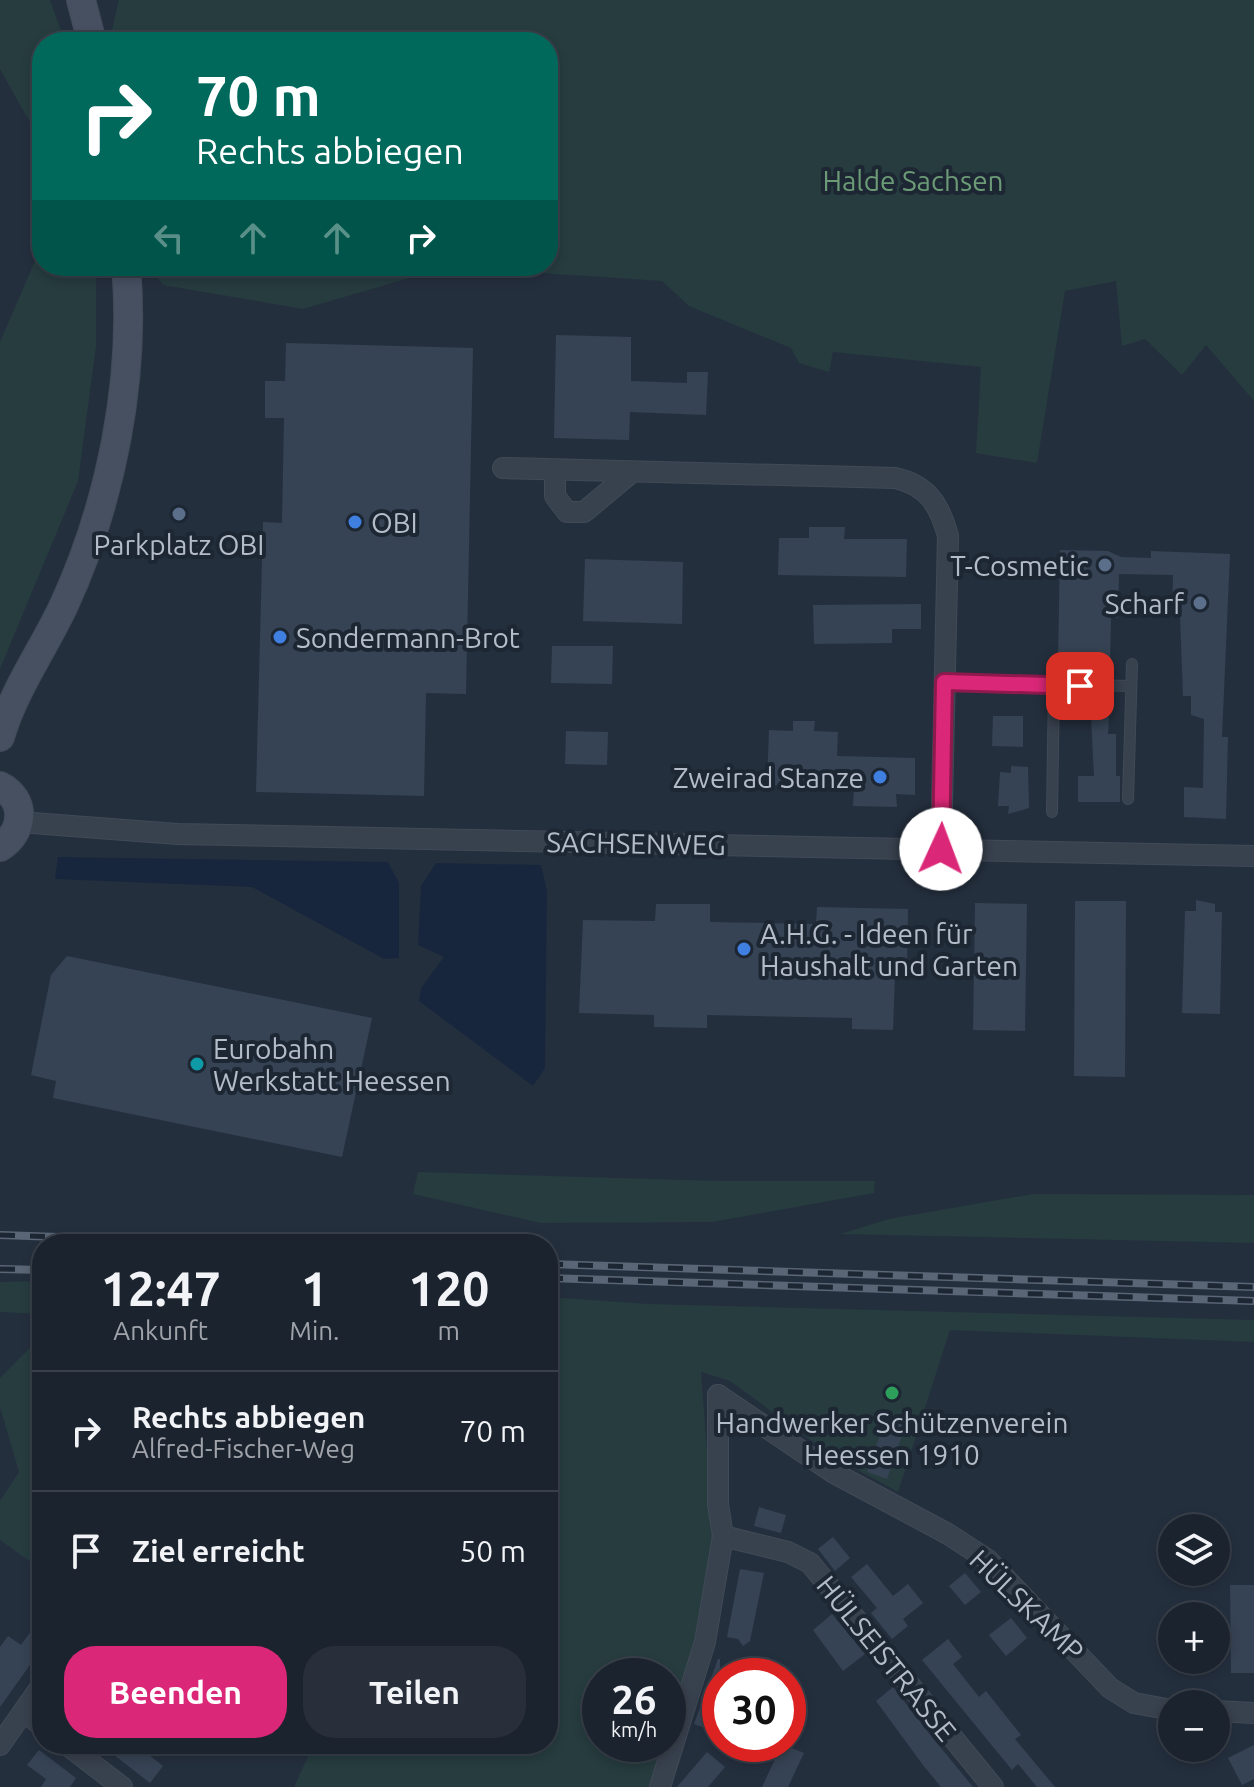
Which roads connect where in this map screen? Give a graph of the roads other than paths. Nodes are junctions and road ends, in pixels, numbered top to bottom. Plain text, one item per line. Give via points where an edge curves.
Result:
1 (81, 0) edge
2 (89, 32) edge
3 (127, 276) edge
4 (503, 468) dead end
5 (555, 471) junction
6 (632, 472) junction
7 (1132, 664) dead end
8 (944, 682) junction
9 (1054, 685) junction
10 (1131, 686) junction
11 (0, 737) edge
12 (0, 786) edge
13 (1128, 799) dead end
14 (1052, 812) dead end
15 (19, 822) junction
16 (0, 847) edge
17 (941, 849) junction
18 (1254, 856) edge
19 (723, 1536) junction
20 (32, 1699) edge
21 (1158, 1707) edge
22 (24, 1711) junction
23 (1230, 1712) edge
24 (1254, 1713) edge
25 (32, 1718) edge
26 (0, 1745) edge
27 (79, 1754) edge
28 (122, 1787) edge
29 (660, 1787) edge
30 (993, 1787) edge

1 - 2 street
3 - 11 street via 123,379 109,471 74,582
4 - 5 street
5 - 6 street
5 - 6 street via 555,496 575,514
6 - 8 street via 895,478 919,487 938,506 948,536
7 - 10 lane
8 - 9 lane
8 - 17 street
9 - 10 lane
9 - 14 lane
10 - 13 lane
12 - 15 street via 17,803
15 - 16 street via 13,837
15 - 17 street, SACHSENWEG via 177,834
17 - 18 street, SACHSENWEG
19 - 21 street, HÜLSKAMP via 718,1395 834,1473 988,1560 1110,1688 1134,1703
19 - 29 street via 705,1642
19 - 30 street, HÜLSEISTRASSE via 810,1563
20 - 22 street
22 - 25 street
22 - 26 street
23 - 24 street
27 - 28 street

